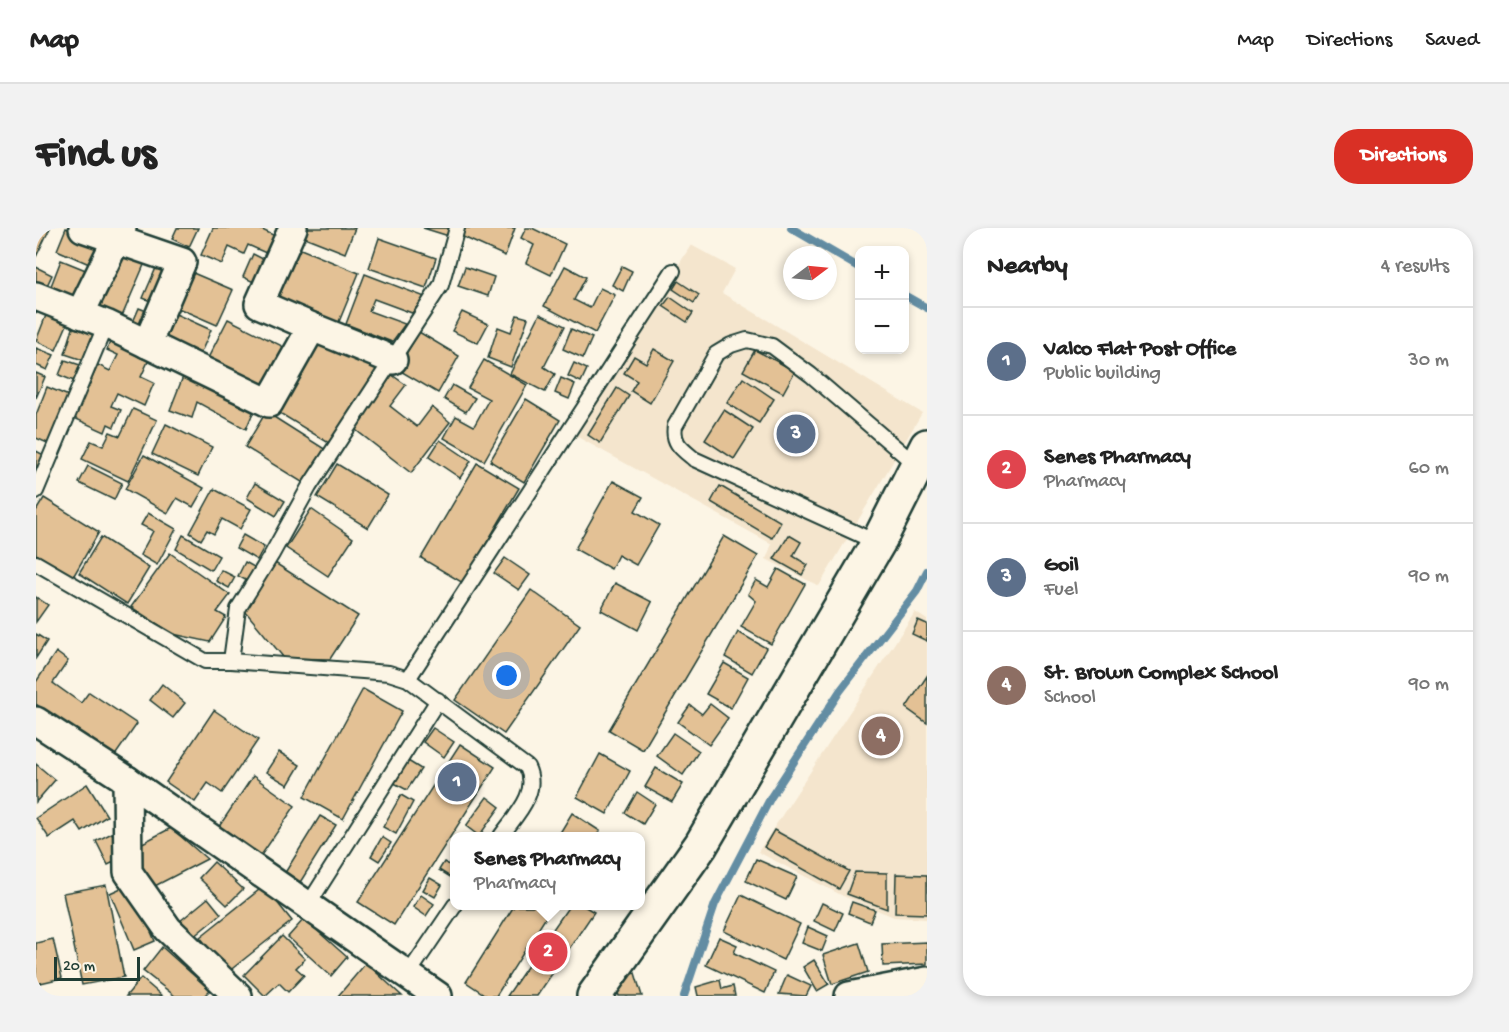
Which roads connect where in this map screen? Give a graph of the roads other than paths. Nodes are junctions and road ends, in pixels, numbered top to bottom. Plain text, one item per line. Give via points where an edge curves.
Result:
1 (84, 228) edge
2 (293, 228) edge
3 (458, 228) edge
4 (119, 234) edge
5 (673, 271) dead end
6 (36, 296) edge
7 (80, 314) junction
8 (106, 324) junction
9 (312, 327) junction
10 (147, 344) junction
11 (393, 360) junction
12 (922, 457) edge
13 (36, 491) edge
14 (878, 543) junction
15 (36, 563) edge
16 (231, 661) junction
17 (408, 679) junction
18 (438, 699) junction
19 (36, 721) edge
20 (127, 780) junction
21 (504, 832) edge
22 (308, 905) junction
23 (452, 910) edge
24 (409, 973) junction
25 (927, 981) edge
26 (238, 996) edge
27 (438, 996) edge
28 (594, 996) edge
29 (849, 996) edge

1 - 4 street
2 - 9 street via 259,304
3 - 11 lane via 441,285
4 - 7 street
4 - 10 street via 182,262
5 - 17 lane
6 - 7 street
7 - 8 street
8 - 10 street
8 - 13 lane
9 - 10 street via 269,403
9 - 11 street
11 - 16 lane via 309,488 238,609
12 - 14 main road
12 - 14 lane via 772,346 747,340 716,354 675,426 673,437 694,459
14 - 28 main road via 701,845
15 - 16 lane via 205,661
16 - 17 lane via 389,673
17 - 18 lane
18 - 21 lane via 531,775 531,792
18 - 22 lane
19 - 20 street
20 - 22 street
20 - 26 street via 128,872 168,929
22 - 24 street
23 - 24 lane
24 - 27 street
25 - 29 street

